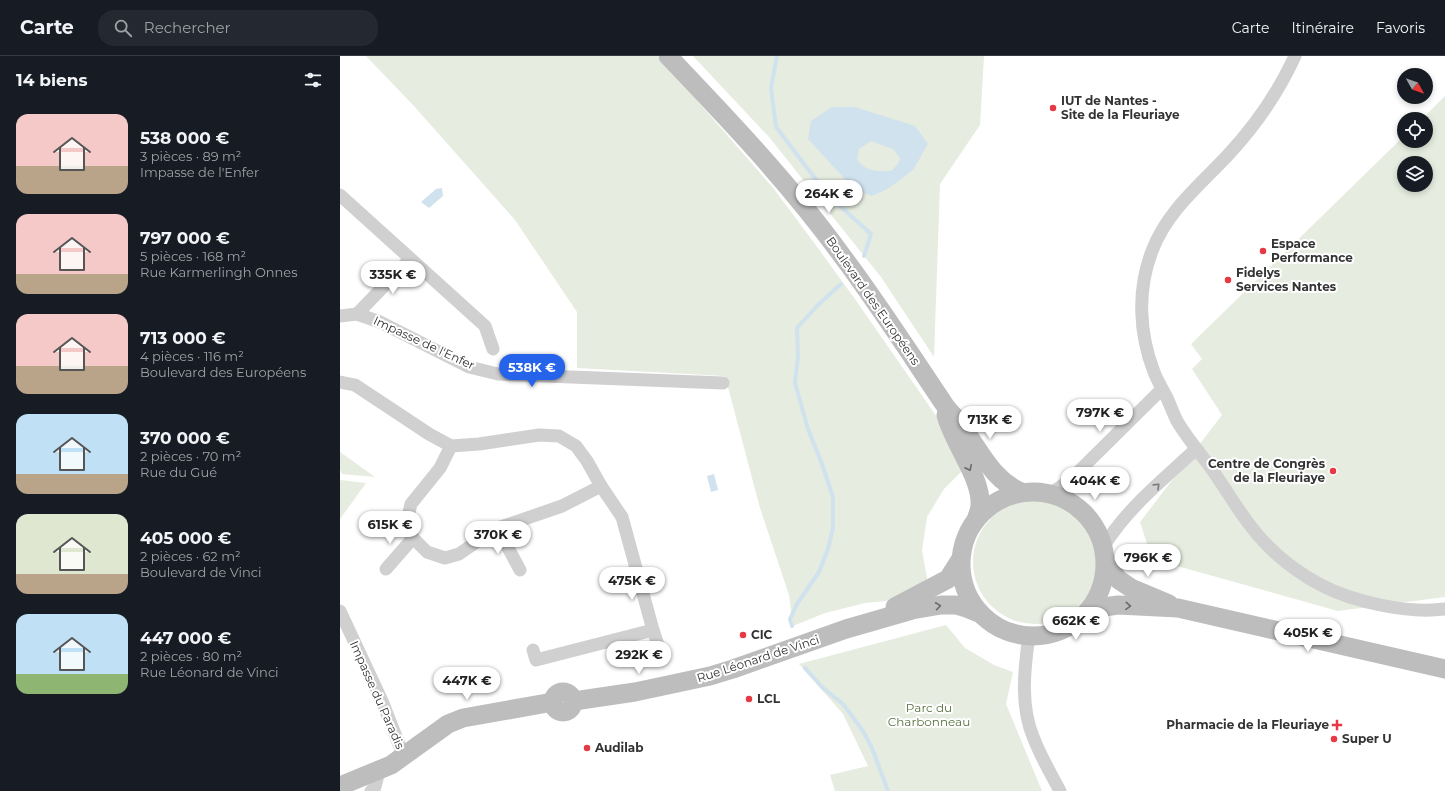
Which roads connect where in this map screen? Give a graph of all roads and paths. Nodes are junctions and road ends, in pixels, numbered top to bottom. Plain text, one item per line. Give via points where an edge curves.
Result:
1 (668, 56) edge
2 (1295, 56) edge
3 (340, 195) edge
4 (410, 259) junction
5 (358, 314) junction
6 (340, 316) edge
7 (493, 349) dead end
8 (340, 382) edge
9 (723, 382) dead end
10 (1162, 389) junction
11 (945, 406) junction
12 (451, 446) junction
13 (1196, 449) junction
14 (601, 486) junction
15 (1021, 492) junction
16 (1050, 493) junction
17 (977, 518) junction
18 (495, 529) junction
19 (413, 538) junction
20 (1104, 546) junction
21 (960, 560) junction
22 (1106, 565) junction
23 (386, 569) dead end
24 (520, 570) dead end
25 (1178, 608) junction
26 (1090, 609) junction
27 (1445, 610) edge
28 (340, 611) edge
29 (981, 614) junction
30 (846, 629) junction
31 (653, 630) junction
32 (1029, 636) junction
33 (533, 650) dead end
34 (662, 657) dead end
35 (1445, 669) edge
36 (404, 757) junction
37 (379, 771) junction
38 (340, 786) edge
39 (371, 791) edge
40 (1060, 791) edge

1 - 11 main road, Boulevard des Européens via 768,163 843,256
2 - 10 street via 1279,89 1258,120 1170,217 1152,252 1141,300 1142,320 1149,358
3 - 4 street
4 - 5 street
4 - 7 street via 485,326
5 - 6 street, Impasse de l'Enfer
5 - 9 street, Impasse de l'Enfer via 380,322 469,367 498,374
8 - 12 street via 355,385
10 - 13 street via 1177,421
10 - 16 street via 1065,484
11 - 15 main road via 961,424 1000,480
11 -> 17 main road via 949,426 978,490 980,505
12 - 14 street via 539,435 559,436 576,446
12 - 19 street via 440,468 411,504 407,521
20 -> 13 street via 1131,511
13 - 27 street via 1254,531 1284,560 1322,586 1375,604 1403,609
14 - 18 street via 562,506
14 - 31 street via 622,517
15 - 16 main road
15 - 17 main road via 1004,497
16 - 20 main road via 1080,508 1095,525
17 - 21 main road via 963,544
18 - 19 street via 459,554 445,558 427,552
18 - 24 street
19 - 23 street
20 - 22 main road
21 - 29 main road via 965,589 971,603
21 - 30 main road, Rue Léonard de Vinci via 948,579 908,601
22 - 25 main road via 1119,580 1131,588
22 - 26 main road via 1104,581
26 -> 25 main road via 1118,605
25 - 35 main road
26 - 32 main road via 1069,627 1056,633
28 - 36 street, Impasse du Paradis via 382,701
30 -> 29 main road, Rue Léonard de Vinci via 912,610 941,605 956,605
29 - 32 main road via 1003,630
30 - 36 main road, Rue Léonard de Vinci via 733,670 635,692 574,701 569,711 562,713 553,702 463,718 443,728
31 - 33 street via 536,660
31 - 34 street
32 - 40 street via 1024,684 1026,710 1033,738
36 - 37 main road
37 - 38 main road
37 - 39 street via 375,787

